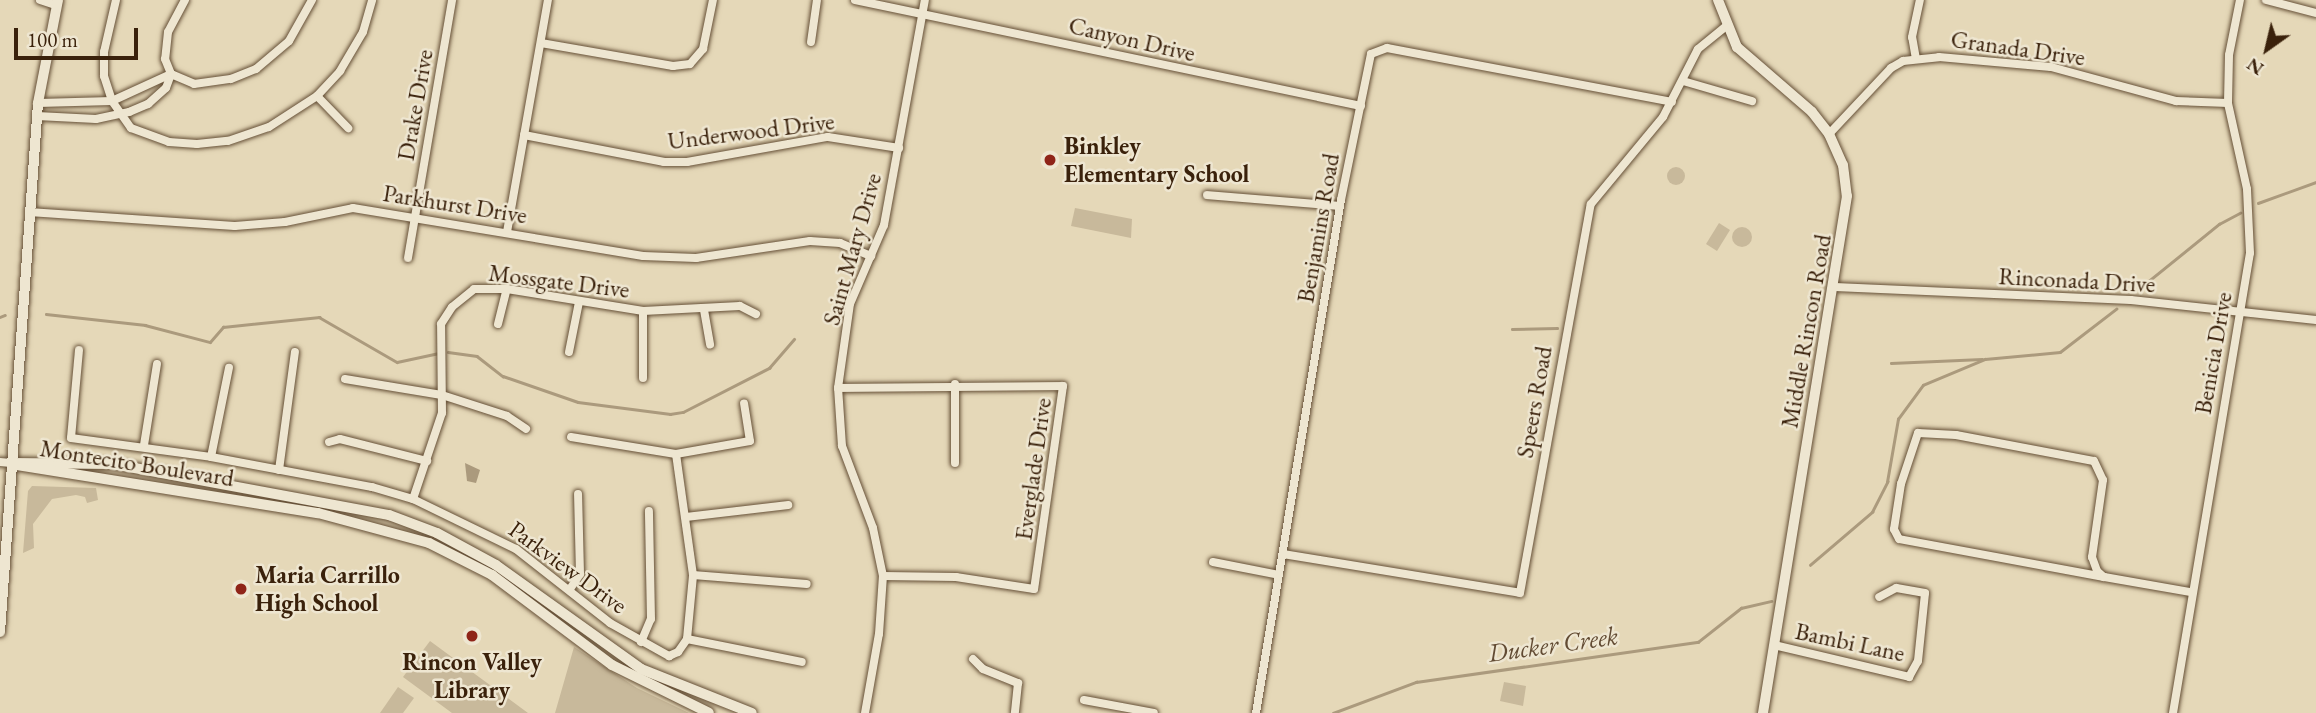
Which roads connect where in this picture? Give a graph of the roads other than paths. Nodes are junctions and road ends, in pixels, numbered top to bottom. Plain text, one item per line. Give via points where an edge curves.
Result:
1 (40, 0) edge
2 (116, 0) edge
3 (185, 0) edge
4 (312, 0) edge
5 (372, 0) edge
6 (452, 0) edge
7 (548, 0) edge
8 (713, 0) edge
9 (817, 0) edge
10 (855, 0) edge
11 (925, 0) edge
12 (1718, 0) edge
13 (1920, 0) edge
14 (2241, 0) edge
15 (2266, 0) edge
16 (57, 3) edge
17 (923, 13) junction
18 (2316, 13) edge
19 (1725, 27) junction
20 (811, 42) dead end
21 (541, 43) junction
22 (1916, 59) junction
23 (171, 74) junction
24 (1683, 81) junction
25 (317, 96) junction
26 (112, 101) junction
27 (1752, 101) dead end
28 (1672, 102) junction
29 (38, 103) junction
30 (2228, 103) junction
31 (1361, 106) junction
32 (119, 114) junction
33 (37, 116) junction
34 (348, 128) dead end
35 (1829, 134) junction
36 (524, 135) junction
37 (900, 148) junction
38 (1207, 195) dead end
39 (1340, 206) junction
40 (29, 212) junction
41 (416, 216) junction
42 (506, 232) junction
43 (871, 256) junction
44 (408, 258) dead end
45 (1835, 287) junction
46 (507, 289) junction
47 (579, 302) junction
48 (704, 310) junction
49 (643, 311) junction
50 (757, 314) dead end
51 (2240, 315) junction
52 (2316, 320) edge
53 (498, 324) dead end
54 (710, 344) dead end
55 (79, 350) dead end
56 (295, 352) dead end
57 (569, 352) dead end
58 (157, 364) dead end
59 (229, 368) dead end
60 (643, 378) dead end
61 (345, 379) dead end
62 (955, 384) junction
63 (838, 388) junction
64 (442, 395) junction
65 (744, 403) dead end
66 (526, 429) dead end
67 (571, 437) dead end
68 (329, 442) dead end
69 (144, 445) junction
70 (676, 454) junction
71 (211, 457) junction
72 (427, 461) junction
73 (5, 463) edge
74 (955, 463) dead end
75 (278, 470) junction
76 (578, 494) dead end
77 (413, 499) junction
78 (788, 505) dead end
79 (649, 511) dead end
80 (686, 517) junction
81 (1283, 554) junction
82 (1213, 562) dead end
83 (693, 575) junction
84 (1279, 575) junction
85 (883, 576) junction
86 (2104, 578) junction
87 (807, 584) dead end
88 (570, 589) junction
89 (2190, 592) junction
90 (1879, 597) dead end
91 (0, 632) edge
92 (687, 639) junction
93 (641, 642) junction
94 (1774, 645) junction
95 (973, 659) dead end
96 (802, 662) dead end
97 (1084, 700) dead end
98 (1134, 711) edge
99 (709, 713) edge
100 (752, 713) edge
101 (865, 713) edge
102 (1016, 713) edge
103 (1154, 713) edge
104 (1256, 713) edge
105 (1763, 713) edge
106 (2172, 713) edge

1 - 16 street
2 - 26 street via 104,52 104,76
3 - 23 street via 168,32 164,52
4 - 23 street via 289,41 256,69 212,83 185,83
5 - 25 street via 363,32 340,71
6 - 41 street, Drake Drive
7 - 21 street
8 - 21 street via 703,49 691,64 673,66
9 - 20 street
10 - 17 street, Canyon Drive
11 - 17 street, Saint Mary Drive
12 - 19 street, Middle Rincon Road
13 - 22 street via 1912,37
14 - 30 street, Benicia Drive via 2229,55
15 - 18 street
16 - 29 main road
17 - 31 street, Canyon Drive
17 - 37 street, Saint Mary Drive
19 - 24 street, Speers Road via 1698,49
19 - 35 street, Middle Rincon Road via 1749,61 1812,112
21 - 36 street
22 - 30 street, Granada Drive via 1969,57 2052,67 2176,102
22 - 35 street, Granada Drive via 1891,68
23 - 26 street
23 - 32 street via 166,88 148,104
24 - 27 street
24 - 28 street, Speers Road
25 - 32 street via 269,127 228,141 197,144 145,135
25 - 34 street
26 - 29 street
26 - 32 street
28 - 31 street, Benjamins Road via 1387,48 1371,54
28 - 81 street, Speers Road via 1597,191 1587,215 1520,593
29 - 33 main road
30 - 51 street, Benicia Drive via 2250,220
31 - 39 street, Benjamins Road
32 - 33 street via 96,119
33 - 40 main road
35 - 45 street, Middle Rincon Road via 1843,165 1847,196
36 - 37 street, Underwood Drive via 664,162 828,137
36 - 42 street
37 - 43 street, Saint Mary Drive via 884,225
38 - 39 street
39 - 81 street, Benjamins Road
40 - 41 street, Parkhurst Drive via 235,226 285,222 353,208
40 - 73 main road
41 - 42 street, Parkhurst Drive
41 - 44 street, Drake Drive
42 - 43 street, Parkhurst Drive via 673,258 810,241 840,243
43 - 63 street, Saint Mary Drive via 850,304
45 - 51 street, Rinconada Drive via 2131,300
45 - 94 street, Middle Rincon Road
46 - 47 street, Mossgate Drive
46 - 53 street
46 - 64 street, Mossgate Drive via 485,286 463,295 441,324
47 - 49 street, Mossgate Drive
47 - 57 street
48 - 49 street, Mossgate Drive
48 - 50 street, Mossgate Drive via 740,306
48 - 54 street
49 - 60 street
51 - 52 street, Rinconada Drive
51 - 89 street, Benicia Drive
55 - 69 street, Parkview Drive via 71,438
56 - 75 street
58 - 69 street
59 - 71 street
61 - 64 street
62 - 63 street, Everglade Drive
62 - 74 street
62 - 85 street, Everglade Drive via 1063,386 1034,589 956,577
63 - 85 street, Saint Mary Drive via 842,446 873,528
64 - 66 street via 507,416
64 - 72 street, Mossgate Drive
65 - 70 street via 750,441
67 - 70 street
68 - 72 street via 340,439
69 - 71 street, Parkview Drive
70 - 80 street
71 - 75 street, Parkview Drive
72 - 77 street, Mossgate Drive
73 - 91 main road
73 - 99 main road, Montecito Boulevard via 318,513 429,543 492,575 620,670
73 - 100 main road, Montecito Boulevard via 113,464 389,515 437,533 496,565 641,669
75 - 77 street, Parkview Drive
76 - 88 street via 580,574
77 - 88 street, Parkview Drive via 516,549
78 - 80 street
79 - 93 street via 651,619
80 - 83 street
81 - 84 street, Benjamins Road
82 - 84 street
83 - 87 street
83 - 92 street
84 - 104 street, Benjamins Road
85 - 101 street, Saint Mary Drive via 879,634
86 - 86 street via 2092,557 2103,480 2094,461 1956,435 1918,433 1901,484 1894,529 1899,539
86 - 89 street
88 - 93 street, Parkview Drive
89 - 106 street, Benicia Drive
90 - 94 street, Bambi Lane via 1896,588 1925,593 1918,661 1909,677
92 - 93 street, Parkview Drive via 669,656
92 - 96 street
94 - 105 street, Middle Rincon Road
95 - 102 street via 983,669 1018,683
97 - 98 street
98 - 103 street

